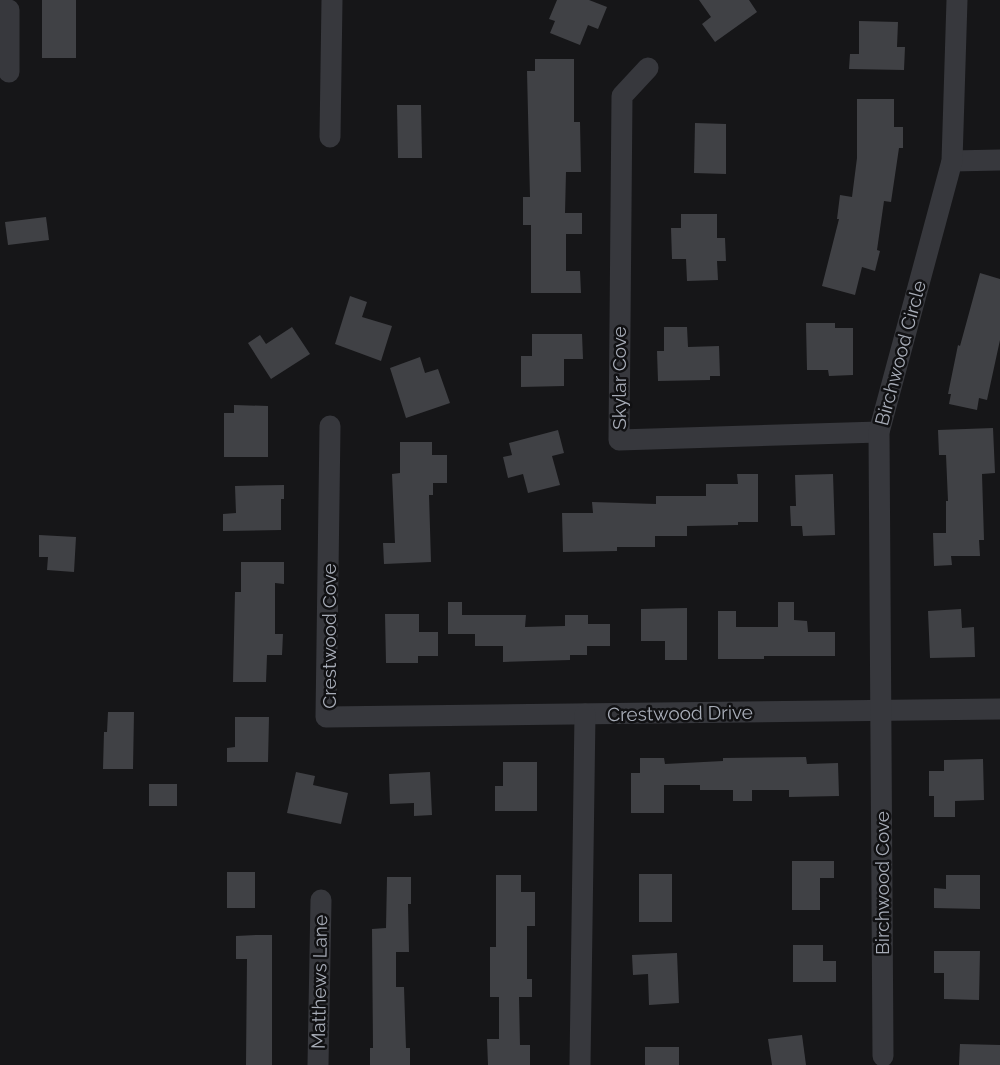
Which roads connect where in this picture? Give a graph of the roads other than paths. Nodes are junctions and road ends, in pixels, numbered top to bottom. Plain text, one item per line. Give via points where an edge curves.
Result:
1 (332, 0) edge
2 (957, 0) edge
3 (6, 7) edge
4 (649, 68) dead end
5 (9, 72) dead end
6 (330, 137) dead end
7 (1000, 160) edge
8 (953, 161) junction
9 (330, 426) dead end
10 (879, 432) junction
11 (1000, 709) edge
12 (881, 710) junction
13 (584, 714) junction
14 (321, 900) dead end
15 (883, 1056) dead end
16 (318, 1065) edge
17 (580, 1065) edge

1 - 6 street
2 - 8 street, Birchwood Circle
3 - 5 street
4 - 10 street, Skylar Cove via 622,96 619,440
7 - 8 street
8 - 10 street, Birchwood Circle
9 - 13 street, Crestwood Cove via 326,717
10 - 12 street, Birchwood Circle
11 - 12 street, Crestwood Drive
12 - 13 street, Crestwood Drive
12 - 15 street, Birchwood Cove
13 - 17 street, Crestwood Drive
14 - 16 street, Matthews Lane

